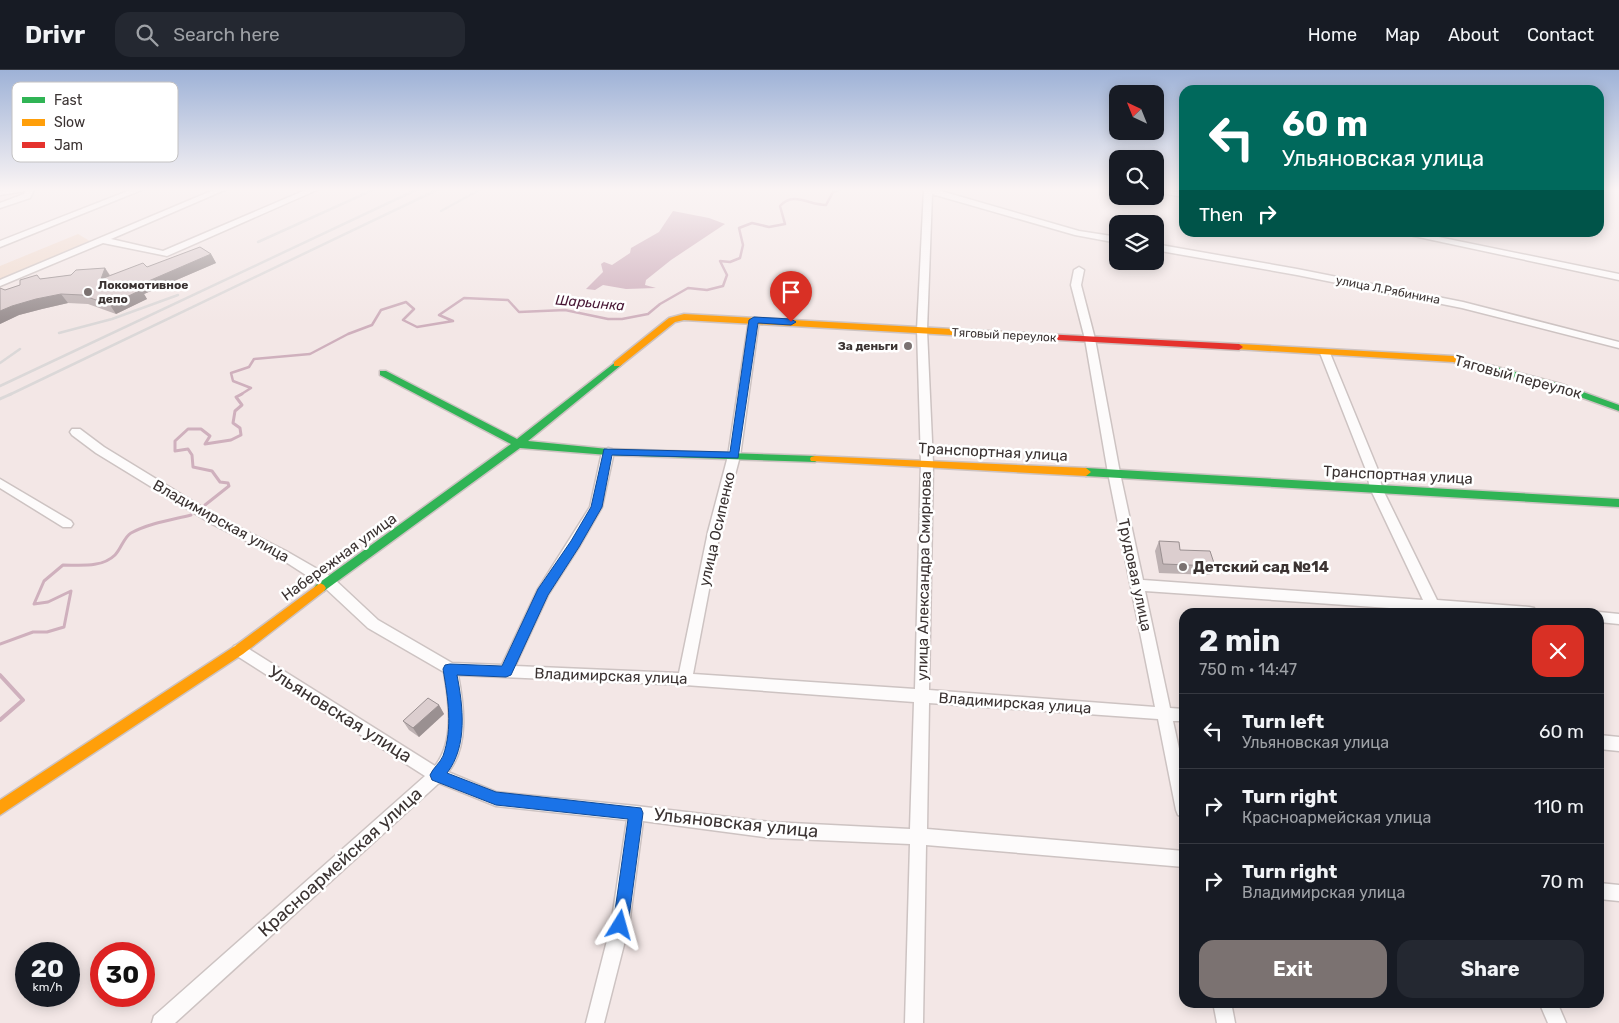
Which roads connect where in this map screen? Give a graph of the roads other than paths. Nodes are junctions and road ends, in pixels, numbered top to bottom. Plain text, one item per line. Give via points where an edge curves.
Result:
1 (27, 233) edge
2 (118, 233) edge
3 (212, 233) edge
4 (926, 233) edge
5 (1081, 233) edge
6 (1425, 237) edge
7 (1109, 238) edge
8 (103, 240) junction
9 (0, 244) edge
10 (1164, 249) edge
11 (1079, 270) dead end
12 (1619, 276) edge
13 (0, 283) edge
14 (684, 317) joint
15 (754, 320) junction
16 (922, 330) junction
17 (1090, 339) junction
18 (1619, 345) edge
19 (1324, 353) junction
20 (383, 373) dead end
21 (1619, 408) edge
22 (76, 432) dead end
23 (518, 444) junction
24 (608, 452) junction
25 (734, 456) junction
26 (927, 463) junction
27 (1114, 473) junction
28 (0, 483) edge
29 (1376, 488) junction
30 (1619, 503) edge
31 (67, 524) dead end
32 (328, 582) junction
33 (1137, 585) junction
34 (1432, 606) junction
35 (1464, 608) edge
36 (1604, 618) edge
37 (1619, 619) edge
38 (239, 650) junction
39 (450, 669) junction
40 (506, 671) junction
41 (686, 678) junction
42 (922, 696) junction
43 (1165, 714) junction
44 (1179, 715) edge
45 (1604, 742) edge
46 (1619, 744) edge
47 (437, 775) junction
48 (1179, 785) edge
49 (0, 808) edge
50 (636, 813) junction
51 (917, 837) junction
52 (1179, 859) edge
53 (1604, 892) edge
54 (1619, 893) edge
55 (1223, 1008) edge
56 (1551, 1008) edge
57 (161, 1023) edge
58 (595, 1023) edge
59 (914, 1023) edge
60 (1226, 1023) edge
61 (1557, 1023) edge

1 - 9 street
2 - 8 street
3 - 8 street via 164,254
4 - 16 street, улица Александра Смирнова
5 - 7 street
6 - 12 street
8 - 13 street
10 - 18 street, улица Л.Рябинина via 1458,304
11 - 17 street, Трудовая улица via 1076,285
14 - 15 street, Тяговый переулок
14 - 23 street, Набережная улица via 672,320
15 - 16 street, Тяговый переулок
15 - 25 street, улица Осипенко
16 - 17 street, Тяговый переулок
16 - 26 street, улица Александра Смирнова
17 - 19 street, Тяговый переулок
17 - 27 street, Трудовая улица
19 - 21 street, Тяговый переулок via 1454,359 1546,382
19 - 29 street via 1372,470
20 - 23 street, Транспортная улица
22 - 32 street, Владимирская улица via 216,521 282,554
23 - 24 street, Транспортная улица
23 - 32 street, Набережная улица
24 - 25 street, Транспортная улица
24 - 40 street via 596,507 542,592
25 - 26 street, Транспортная улица
25 - 41 street, улица Осипенко via 714,532
26 - 27 street, Транспортная улица
26 - 42 street, улица Александра Смирнова
27 - 29 street, Транспортная улица
27 - 33 street, Трудовая улица
28 - 31 street
29 - 30 street, Транспортная улица
29 - 34 street
32 - 38 street, Набережная улица
32 - 39 street, Владимирская улица via 373,624
33 - 34 street
33 - 43 street, Трудовая улица
34 - 35 street
36 - 37 street
38 - 47 street, Ульяновская улица
38 - 49 street, Набережная улица
39 - 40 street, Владимирская улица
39 - 47 street, Красноармейская улица via 456,724 449,760
40 - 41 street, Владимирская улица
41 - 42 street, Владимирская улица
42 - 43 street, Владимирская улица
42 - 51 street, улица Александра Смирнова
43 - 44 street, Владимирская улица
43 - 48 street, Трудовая улица
45 - 46 street
47 - 50 street, Ульяновская улица via 496,799
47 - 57 street, Красноармейская улица
50 - 51 street, Ульяновская улица via 771,830
50 - 58 street via 620,925
51 - 52 street, Ульяновская улица
51 - 59 street, улица Александра Смирнова
53 - 54 street
55 - 60 street
56 - 61 street

